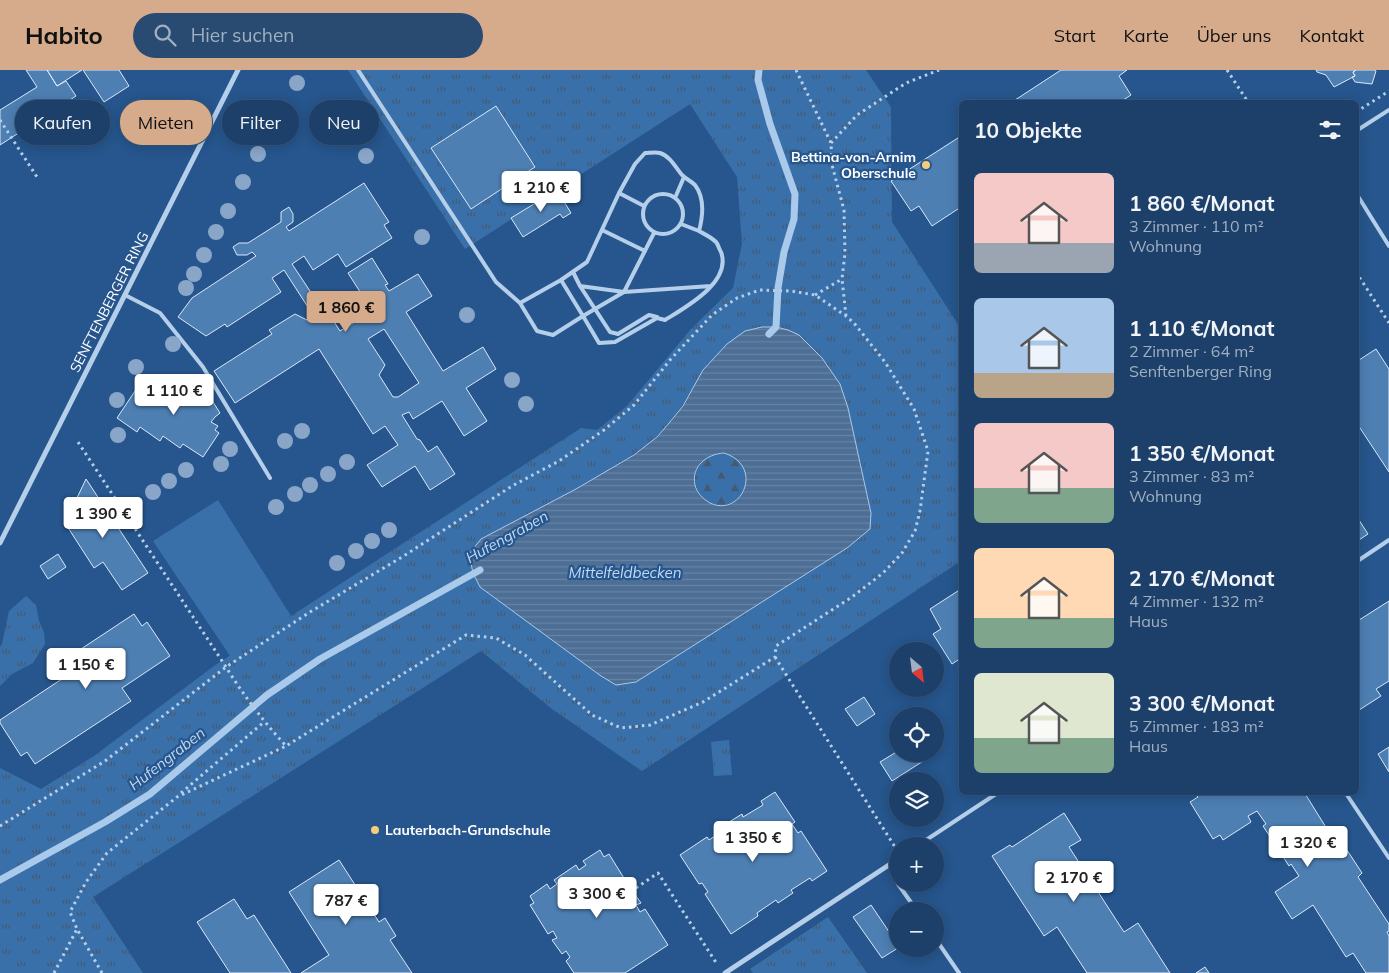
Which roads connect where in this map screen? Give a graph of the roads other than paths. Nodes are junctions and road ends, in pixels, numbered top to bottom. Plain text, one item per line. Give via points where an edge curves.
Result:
1 (238, 70) edge
2 (358, 70) edge
3 (1389, 110) edge
4 (1359, 129) edge
5 (684, 178) junction
6 (619, 193) junction
7 (675, 198) junction
8 (1359, 198) edge
9 (644, 206) junction
10 (681, 224) junction
11 (602, 230) junction
12 (699, 231) junction
13 (654, 232) junction
14 (1389, 246) edge
15 (645, 251) junction
16 (573, 272) junction
17 (561, 280) junction
18 (580, 286) junction
19 (711, 286) junction
20 (624, 292) junction
21 (124, 295) junction
22 (520, 303) junction
23 (594, 309) junction
24 (583, 316) junction
25 (658, 318) junction
26 (270, 478) dead end
27 (1389, 540) edge
28 (0, 543) edge
29 (1359, 560) edge
30 (994, 795) edge
31 (1347, 795) edge
32 (931, 837) edge
33 (1389, 858) edge
34 (889, 865) edge
35 (944, 951) edge
36 (725, 973) edge
37 (959, 973) edge

1 - 21 street, SENFTENBERGER RING
2 - 22 lane via 496,282
3 - 4 lane
5 - 6 lane via 674,163 661,153 645,153
5 - 7 lane
5 - 12 lane via 694,183 700,194 702,219
6 - 9 lane
6 - 11 lane
7 - 9 lane via 669,194 657,194
7 - 10 lane via 683,212
8 - 14 lane
9 - 13 lane via 645,224
10 - 12 lane
10 - 13 lane via 666,234
11 - 15 lane
11 - 16 lane via 587,262
12 - 19 lane via 717,243 723,260 721,272
13 - 15 lane
15 - 20 lane
16 - 17 lane
16 - 18 lane
17 - 22 lane
17 - 24 lane
18 - 20 lane
18 - 23 lane
19 - 20 lane
19 - 25 lane via 696,302 665,320
20 - 23 lane
21 - 26 lane via 160,313 203,367
21 - 28 street, SENFTENBERGER RING
22 - 24 lane via 537,331 553,335
23 - 24 lane
23 - 25 lane via 610,332 618,334 649,314
24 - 25 lane via 599,343 615,342
27 - 29 lane
30 - 32 lane
31 - 33 lane
34 - 36 street
35 - 37 lane

